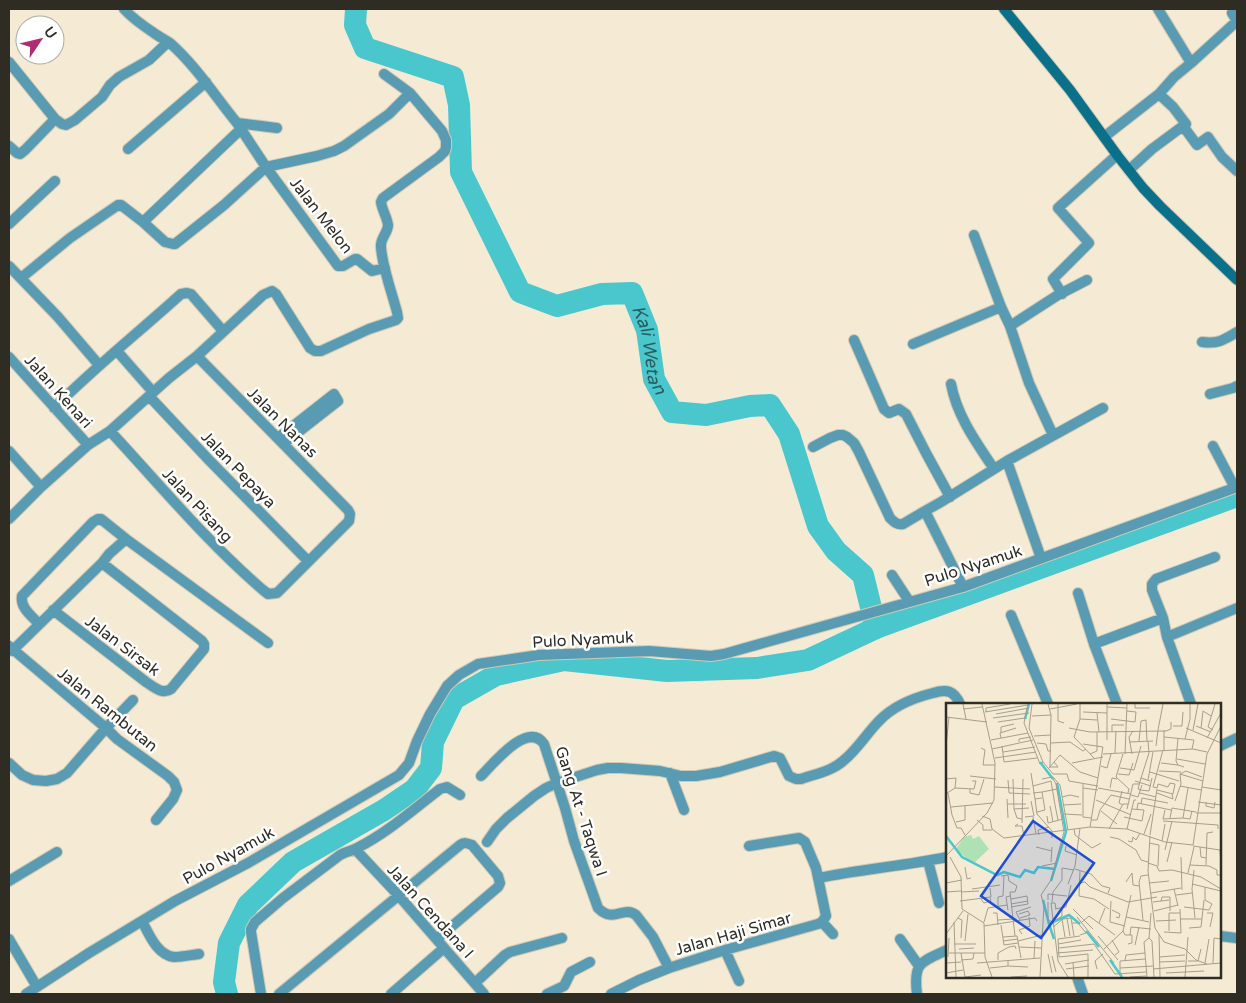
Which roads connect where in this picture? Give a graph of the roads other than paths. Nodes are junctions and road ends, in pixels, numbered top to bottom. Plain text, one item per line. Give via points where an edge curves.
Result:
1 (124, 9) edge
2 (1004, 9) edge
3 (1158, 9) edge
4 (1237, 9) edge
5 (1237, 21) edge
6 (168, 42) junction
7 (9, 62) edge
8 (1191, 63) junction
9 (384, 74) dead end
10 (206, 82) junction
11 (410, 93) junction
12 (1159, 94) junction
13 (55, 119) junction
14 (239, 126) junction
15 (1183, 126) junction
16 (277, 128) dead end
17 (1104, 137) junction
18 (9, 146) edge
19 (128, 149) dead end
20 (1117, 155) junction
21 (266, 167) junction
22 (1129, 170) junction
23 (1237, 171) edge
24 (55, 181) dead end
25 (143, 222) junction
26 (9, 224) edge
27 (974, 235) dead end
28 (9, 266) edge
29 (385, 268) junction
30 (21, 278) junction
31 (1087, 280) dead end
32 (1237, 280) edge
33 (1062, 294) junction
34 (1001, 308) junction
35 (1010, 326) junction
36 (224, 331) junction
37 (1237, 332) edge
38 (854, 340) dead end
39 (1202, 342) dead end
40 (913, 344) dead end
41 (117, 351) junction
42 (197, 356) junction
43 (9, 357) edge
44 (99, 365) junction
45 (951, 384) dead end
46 (1236, 390) edge
47 (151, 394) junction
48 (1210, 394) dead end
49 (54, 408) junction
50 (1103, 408) dead end
51 (110, 431) junction
52 (1053, 435) junction
53 (281, 441) junction
54 (88, 445) junction
55 (1213, 446) dead end
56 (813, 448) dead end
57 (9, 451) edge
58 (1007, 461) junction
59 (994, 469) junction
60 (40, 487) junction
61 (1236, 487) edge
62 (950, 497) junction
63 (925, 511) junction
64 (9, 519) edge
65 (126, 539) junction
66 (1215, 557) dead end
67 (1041, 558) junction
68 (308, 561) junction
69 (102, 563) junction
70 (892, 575) dead end
71 (963, 587) junction
72 (1078, 593) dead end
73 (908, 602) junction
74 (1237, 608) edge
75 (53, 610) junction
76 (1011, 615) dead end
77 (1163, 618) junction
78 (39, 624) junction
79 (1168, 637) junction
80 (268, 643) dead end
81 (1094, 644) junction
82 (11, 648) edge
83 (133, 700) dead end
84 (960, 703) edge
85 (1048, 703) edge
86 (1117, 703) edge
87 (1191, 703) edge
88 (106, 728) junction
89 (1237, 738) edge
90 (1221, 746) edge
91 (9, 763) edge
92 (670, 773) junction
93 (481, 776) dead end
94 (557, 783) junction
95 (460, 795) dead end
96 (684, 810) dead end
97 (156, 820) dead end
98 (487, 842) dead end
99 (749, 846) dead end
100 (355, 849) junction
101 (56, 852) dead end
102 (946, 857) edge
103 (245, 859) dead end
104 (928, 861) junction
105 (231, 871) junction
106 (819, 878) junction
107 (9, 881) edge
108 (399, 896) junction
109 (939, 903) dead end
110 (142, 921) junction
111 (822, 922) junction
112 (833, 934) dead end
113 (1221, 936) edge
114 (562, 938) dead end
115 (1236, 938) dead end
116 (9, 939) edge
117 (437, 939) junction
118 (900, 939) dead end
119 (444, 948) junction
120 (724, 950) junction
121 (946, 950) edge
122 (199, 954) dead end
123 (590, 962) dead end
124 (919, 966) junction
125 (669, 968) junction
126 (1077, 978) edge
127 (739, 981) dead end
128 (475, 983) junction
129 (37, 987) junction
130 (26, 994) edge
131 (261, 994) edge
132 (279, 994) edge
133 (391, 994) edge
134 (484, 994) edge
135 (547, 994) edge
136 (611, 994) edge
137 (917, 994) edge
138 (1084, 994) edge

1 - 6 street, Jalan Melon via 133,19
2 - 17 main road
3 - 8 street
4 - 5 street via 1232,13
5 - 8 street
6 - 10 street, Jalan Melon
6 - 13 street via 149,60 110,85 102,97 66,126
7 - 13 street
8 - 12 street
9 - 11 street, Jalan Melon
10 - 14 street, Jalan Melon
10 - 19 street
11 - 21 street, Jalan Melon via 389,114 344,146
11 - 29 street, Jalan Melon via 442,131 446,147 439,157 383,198 381,202 388,225 381,246
12 - 15 street via 1186,124
12 - 17 street
13 - 18 street via 20,154
14 - 16 street
14 - 21 street, Jalan Melon
14 - 25 street
15 - 22 street
15 - 23 street via 1197,145 1208,137
17 - 20 main road
20 - 22 main road
20 - 33 street via 1058,208 1089,243 1053,279
21 - 25 street via 175,244 165,242
21 - 29 street, Jalan Melon via 338,266 357,259 372,271
22 - 32 main road via 1160,206
24 - 26 street
25 - 30 street via 116,205
27 - 34 street
28 - 30 street
29 - 36 street, Jalan Melon via 398,318 321,352 310,348 272,291 263,295
30 - 44 street
31 - 33 street
33 - 35 street
34 - 35 street
34 - 40 street
35 - 52 street via 1028,383
36 - 41 street via 191,294 184,292
36 - 42 street
37 - 39 street via 1222,341
38 - 62 street via 884,409 889,413 899,409 906,414
41 - 44 street
41 - 47 street, Jalan Pepaya
42 - 47 street
42 - 53 street, Jalan Nanas
43 - 49 street, Jalan Kenari
44 - 49 street
45 - 59 street via 960,414
46 - 48 street
47 - 51 street
47 - 68 street, Jalan Pepaya via 208,459
49 - 54 street, Jalan Kenari
50 - 52 street
51 - 54 street
51 - 68 street, Jalan Pisang via 224,554 268,594 276,593
52 - 58 street
53 - 53 street via 334,394 338,400
53 - 68 street, Jalan Nanas via 350,514 349,521
54 - 60 street
55 - 61 street
56 - 63 street via 838,435 847,437 859,452 890,518 903,524
57 - 60 street
58 - 59 street
58 - 67 street
59 - 62 street
60 - 64 street
61 - 67 street, Pulo Nyamuk
62 - 63 street
63 - 71 street
65 - 69 street
65 - 78 street via 101,518 93,522 22,596 24,607
65 - 80 street
66 - 77 street via 1153,581 1152,590
67 - 71 street, Pulo Nyamuk
69 - 75 street
69 - 75 street, Jalan Sirsak via 204,644 204,649 171,689 163,692 146,682
70 - 73 street
71 - 73 street, Pulo Nyamuk
72 - 81 street
73 - 105 street, Pulo Nyamuk via 711,656 649,651 539,655 478,664 447,686 430,714 409,763 399,775
74 - 79 street
75 - 78 street
76 - 85 street
77 - 79 street
77 - 81 street
78 - 82 street
79 - 87 street
81 - 86 street
82 - 88 street, Jalan Rambutan
83 - 88 street
84 - 92 street via 952,693 942,690 910,700 880,719 844,761 801,779 789,776 780,758 774,756 709,775
88 - 91 street via 67,773 57,779 33,780
88 - 97 street, Jalan Rambutan via 174,782 177,790 173,799
89 - 90 street
92 - 94 street via 608,768
92 - 96 street
93 - 94 street, Gang At - Taqwa I via 512,745 530,736 538,737 544,744
94 - 98 street via 534,796 507,818
94 - 125 street, Gang At - Taqwa I via 598,908 608,915 629,911 636,914
95 - 100 street via 448,787 443,788
99 - 106 street via 802,839
100 - 108 street, Jalan Cendana I
100 - 131 street via 340,856 253,924 251,932
101 - 107 street
102 - 104 street
103 - 105 street via 233,865
104 - 106 street
104 - 109 street
105 - 110 street, Pulo Nyamuk
106 - 111 street via 826,916
108 - 117 street, Jalan Cendana I
108 - 117 street via 463,843 472,845 498,876 500,883
108 - 132 street
110 - 122 street via 157,947 169,956
110 - 129 street, Pulo Nyamuk
111 - 112 street
111 - 120 street, Jalan Haji Simar
113 - 115 street
114 - 128 street via 510,952
116 - 129 street
117 - 119 street, Jalan Cendana I
118 - 124 street
119 - 128 street, Jalan Cendana I
119 - 133 street
120 - 125 street, Jalan Haji Simar
120 - 127 street
121 - 124 street
123 - 135 street via 571,972 564,986
124 - 137 street via 915,980
125 - 136 street, Jalan Haji Simar
126 - 138 street
128 - 134 street, Jalan Cendana I
129 - 130 street, Pulo Nyamuk

